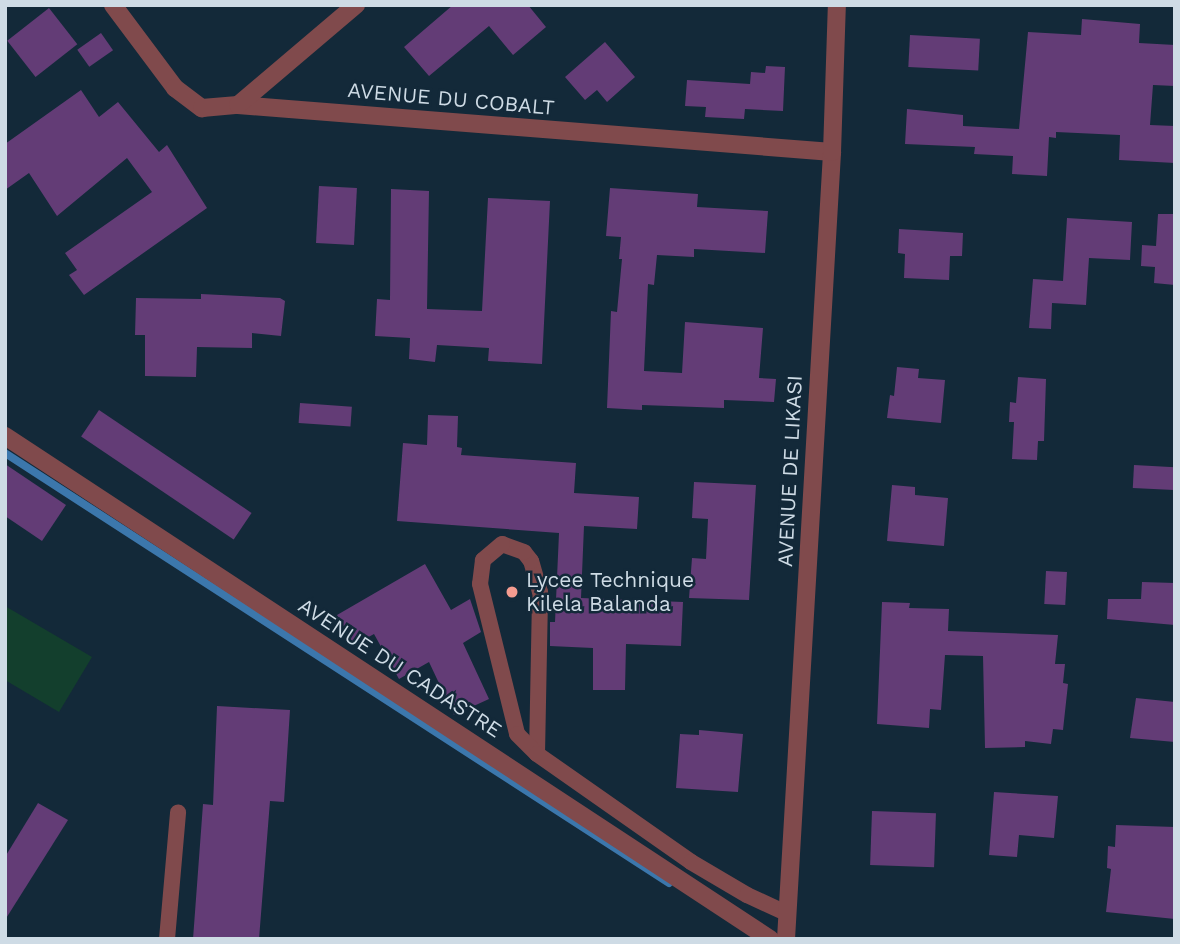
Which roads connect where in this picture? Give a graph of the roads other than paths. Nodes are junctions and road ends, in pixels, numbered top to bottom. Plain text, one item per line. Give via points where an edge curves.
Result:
1 (113, 5) edge
2 (356, 5) edge
3 (837, 5) edge
4 (238, 105) junction
5 (832, 152) junction
6 (5, 436) edge
7 (537, 754) junction
8 (178, 812) dead end
9 (786, 913) junction
10 (167, 939) edge
11 (770, 939) edge
12 (786, 939) edge

1 - 4 street, AVENUE DU COBALT via 182,94 202,108
2 - 4 street
3 - 5 street, AVENUE DE LIKASI
4 - 5 street, AVENUE DU COBALT
5 - 9 street, AVENUE DE LIKASI
6 - 11 street, AVENUE DU CADASTRE
7 - 7 lane via 540,592 524,552 502,544 483,560 480,584 513,724
7 - 9 lane via 691,862
8 - 10 lane
9 - 12 street, AVENUE DE LIKASI

